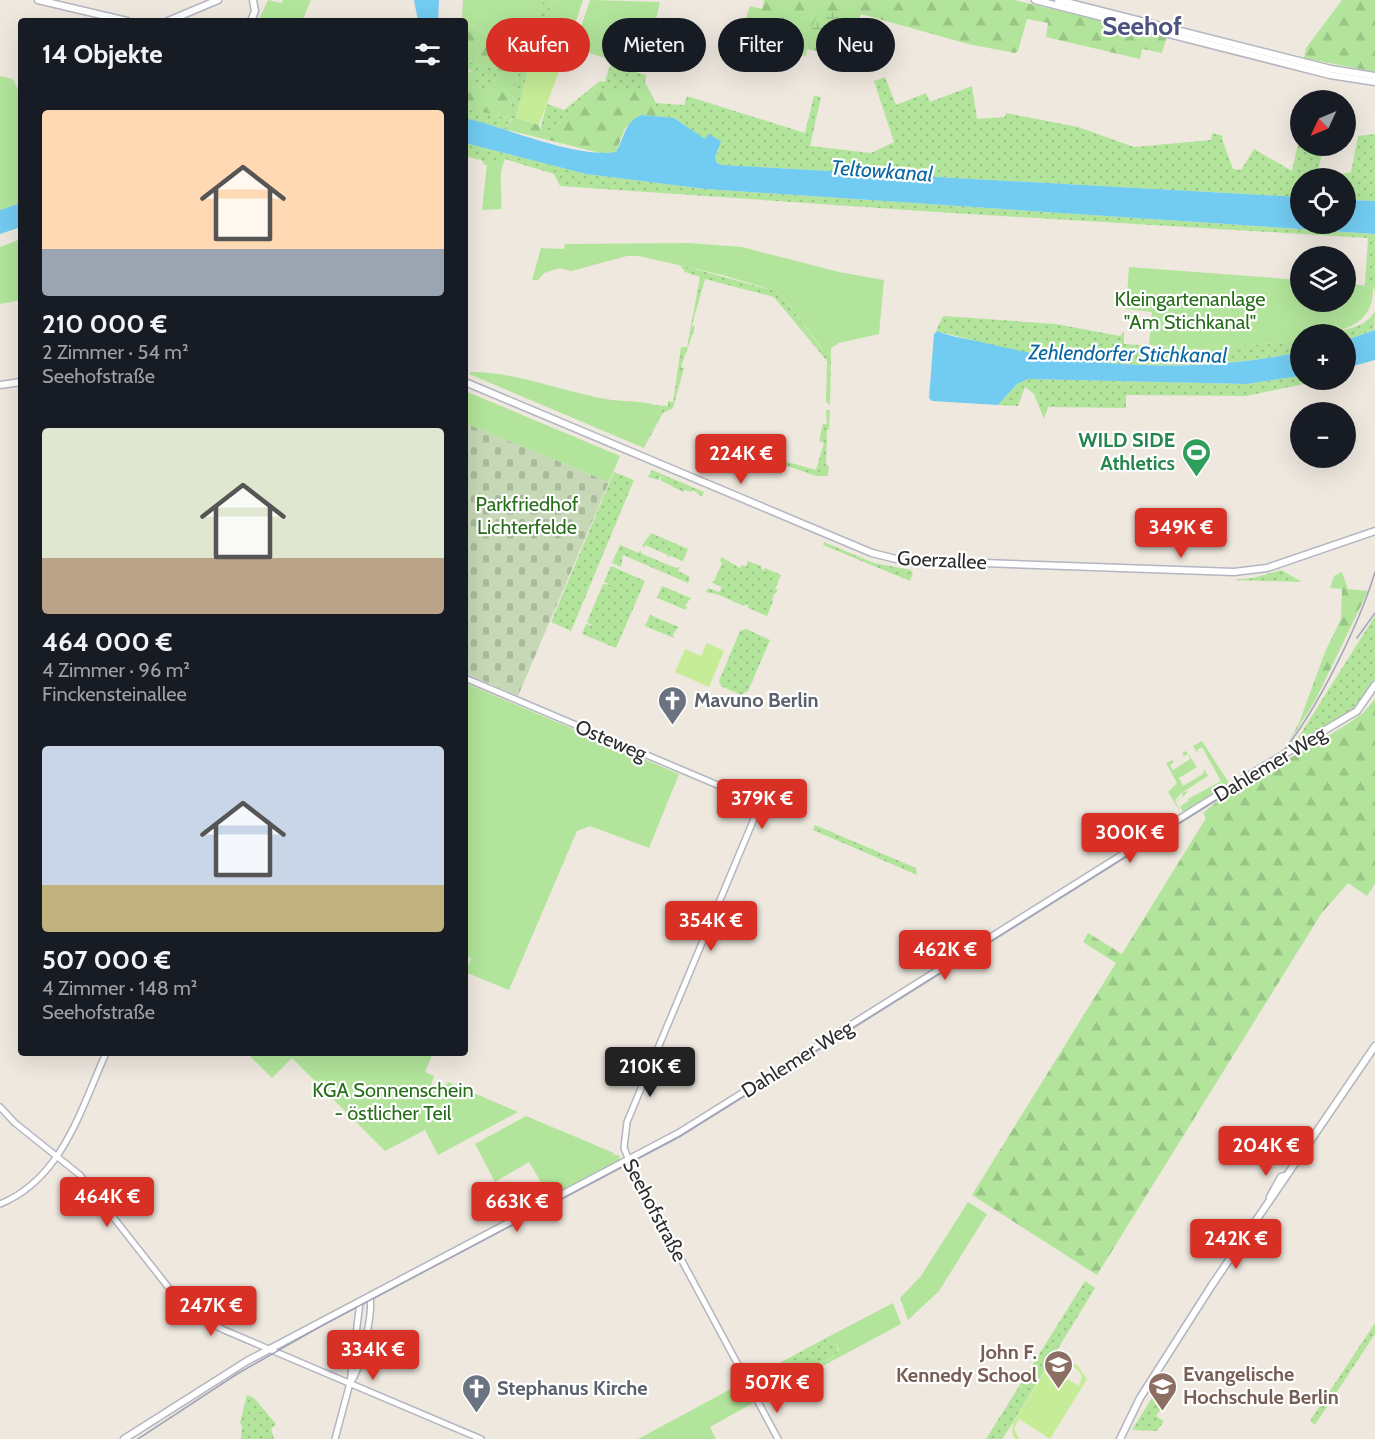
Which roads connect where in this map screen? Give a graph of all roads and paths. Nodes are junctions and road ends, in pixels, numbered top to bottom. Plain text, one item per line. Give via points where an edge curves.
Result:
1 (38, 0) edge
2 (218, 0) edge
3 (253, 0) edge
4 (1035, 0) edge
5 (1058, 0) edge
6 (114, 18) edge
7 (175, 18) edge
8 (252, 18) edge
9 (1375, 76) edge
10 (1375, 82) edge
11 (18, 382) edge
12 (468, 382) edge
13 (0, 385) edge
14 (1375, 531) edge
15 (468, 679) edge
16 (1375, 685) edge
17 (756, 804) joint
18 (1375, 1046) edge
19 (105, 1056) edge
20 (0, 1107) edge
21 (58, 1157) junction
22 (628, 1161) junction
23 (0, 1204) edge
24 (370, 1297) junction
25 (360, 1302) junction
26 (271, 1350) junction
27 (350, 1383) junction
28 (124, 1439) edge
29 (335, 1439) edge
30 (481, 1439) edge
31 (778, 1439) edge
32 (1120, 1439) edge

1 - 6 main road
2 - 7 main road
3 - 8 main road
4 - 10 main road via 1330,75
5 - 9 main road via 1331,69
11 - 13 main road
12 - 14 main road, Goerzallee via 872,553 900,560 1234,573 1267,568
15 - 17 street, Osteweg
16 - 22 main road, Dahlemer Weg via 1360,708
17 - 22 street, Seehofstraße via 756,814 626,1125 624,1145
18 - 32 main road via 1276,1184 1148,1385
19 - 21 street
20 - 21 street
21 - 23 street via 39,1178
21 - 26 street via 86,1181 185,1307 213,1325
22 - 24 main road, Dahlemer Weg
22 - 31 street, Seehofstraße
24 - 25 main road, Dahlemer Weg
24 - 27 street via 362,1350
25 - 26 main road, Dahlemer Weg
25 - 27 street
26 - 27 street
26 - 28 main road, Dahlemer Weg via 223,1375
27 - 29 street
27 - 30 street

